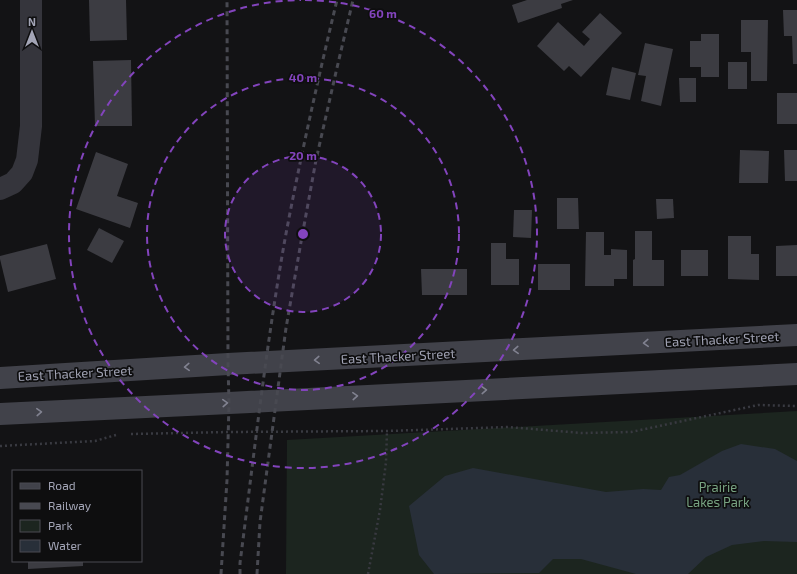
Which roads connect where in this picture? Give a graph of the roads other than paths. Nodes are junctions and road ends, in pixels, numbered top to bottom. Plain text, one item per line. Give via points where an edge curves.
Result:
1 (31, 0) edge
2 (0, 189) edge
3 (797, 335) edge
4 (797, 374) edge
5 (0, 378) edge
6 (0, 414) edge

1 - 2 street via 31,126 27,160 22,173 13,183
3 -> 5 main road, East Thacker Street
6 -> 4 main road

